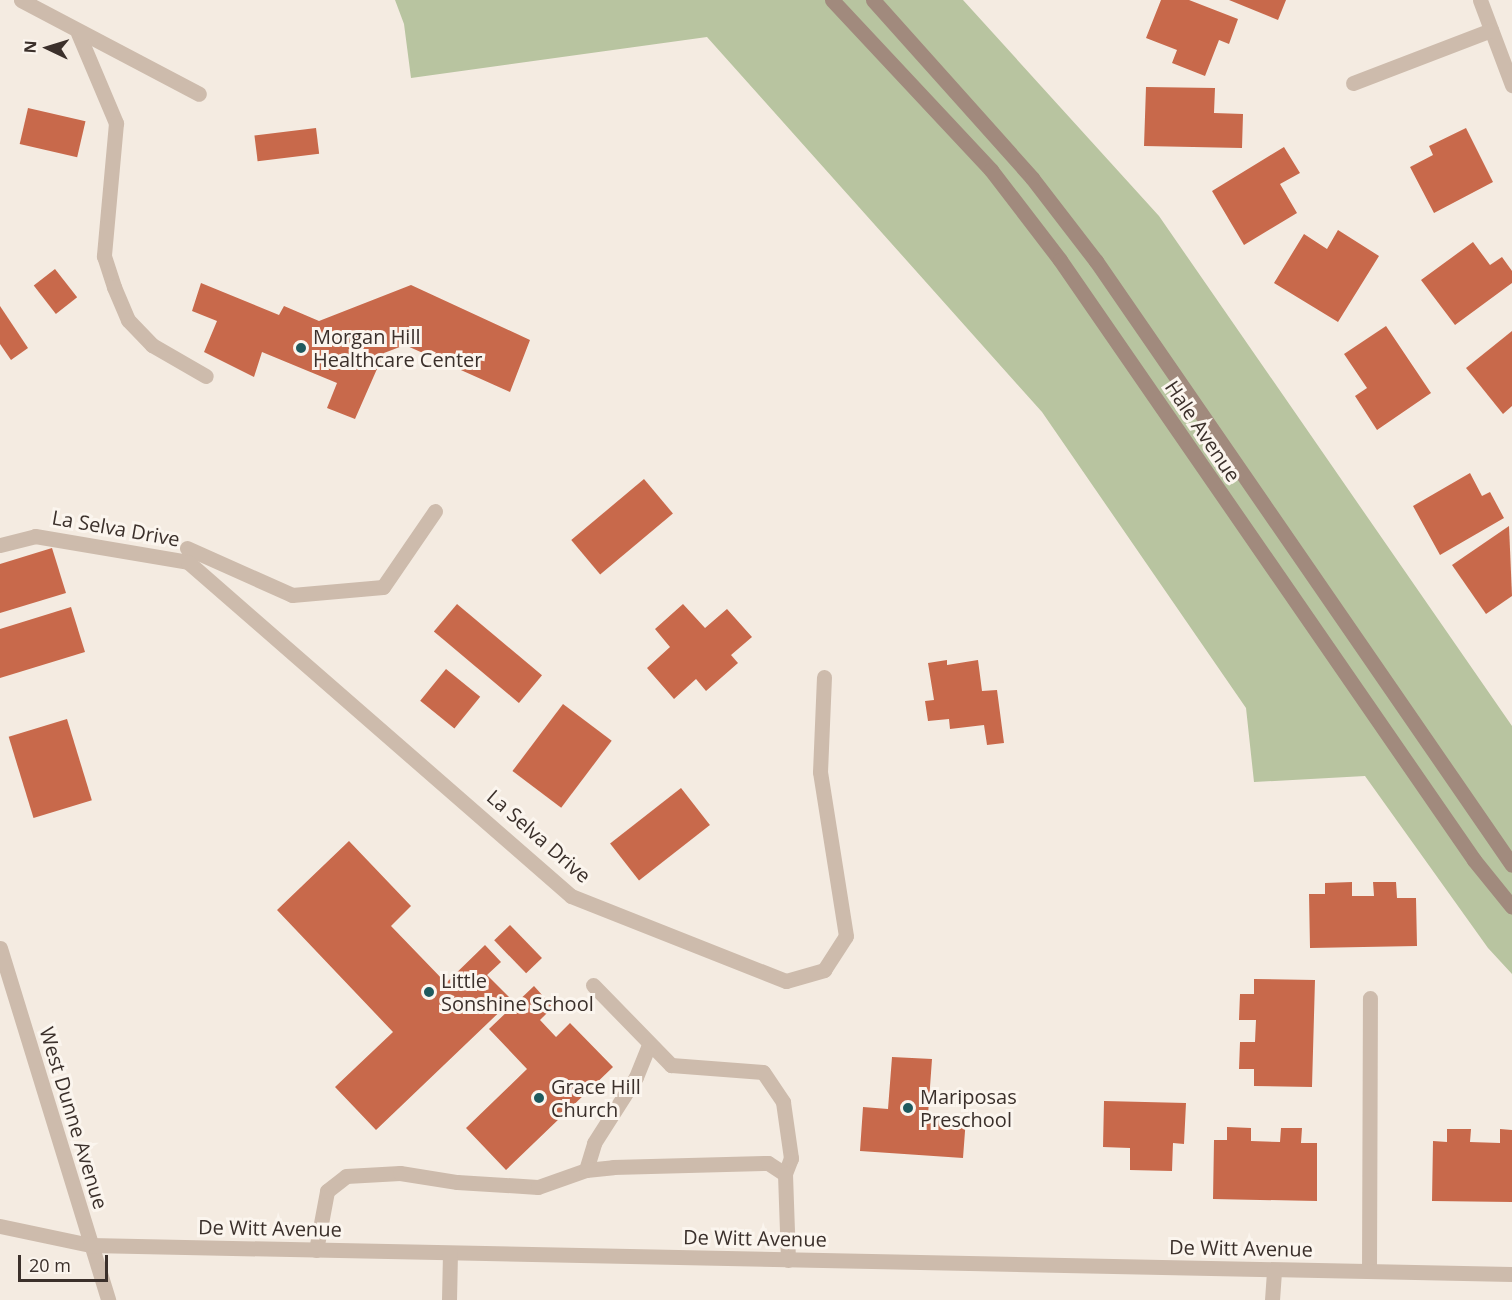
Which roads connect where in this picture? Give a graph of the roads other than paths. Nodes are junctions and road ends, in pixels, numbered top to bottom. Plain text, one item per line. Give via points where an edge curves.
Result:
1 (21, 0) edge
2 (832, 0) edge
3 (873, 0) edge
4 (1480, 0) edge
5 (1491, 30) junction
6 (78, 33) junction
7 (1353, 83) dead end
8 (1512, 85) edge
9 (199, 94) dead end
10 (206, 376) dead end
11 (435, 511) dead end
12 (0, 545) edge
13 (187, 548) dead end
14 (824, 677) dead end
15 (1512, 865) edge
16 (1512, 907) edge
17 (0, 948) edge
18 (593, 985) dead end
19 (1370, 998) dead end
20 (649, 1044) junction
21 (586, 1170) junction
22 (785, 1174) junction
23 (0, 1226) edge
24 (90, 1245) junction
25 (316, 1250) junction
26 (450, 1253) junction
27 (788, 1260) junction
28 (1274, 1270) junction
29 (1368, 1271) junction
30 (1512, 1274) edge
31 (108, 1300) edge
32 (449, 1300) edge
33 (1272, 1300) edge

1 - 6 street
2 - 16 main road, Hale Avenue via 990,170 1060,260 1440,812
3 - 15 main road, Hale Avenue via 1032,178 1096,261
4 - 5 street
5 - 7 street
5 - 8 street
6 - 9 street
6 - 10 street via 116,123 104,256 114,287 128,320 152,345
11 - 13 street via 383,587 292,595
12 - 14 street, La Selva Drive via 34,536 188,562 571,896 786,981 824,970 846,936 820,772
17 - 24 street, West Dunne Avenue
18 - 20 street
19 - 29 street
20 - 21 street via 636,1077 594,1143
20 - 22 street via 671,1065 763,1072 783,1102 791,1158
21 - 22 street via 768,1163
21 - 25 street via 538,1187 457,1182 400,1173 346,1176 327,1191
22 - 27 street
23 - 24 street, De Witt Avenue
24 - 25 street, De Witt Avenue
24 - 31 street, West Dunne Avenue
25 - 26 street, De Witt Avenue
26 - 27 street, De Witt Avenue
26 - 32 street
27 - 28 street, De Witt Avenue
28 - 29 street, De Witt Avenue
28 - 33 street
29 - 30 street, De Witt Avenue

